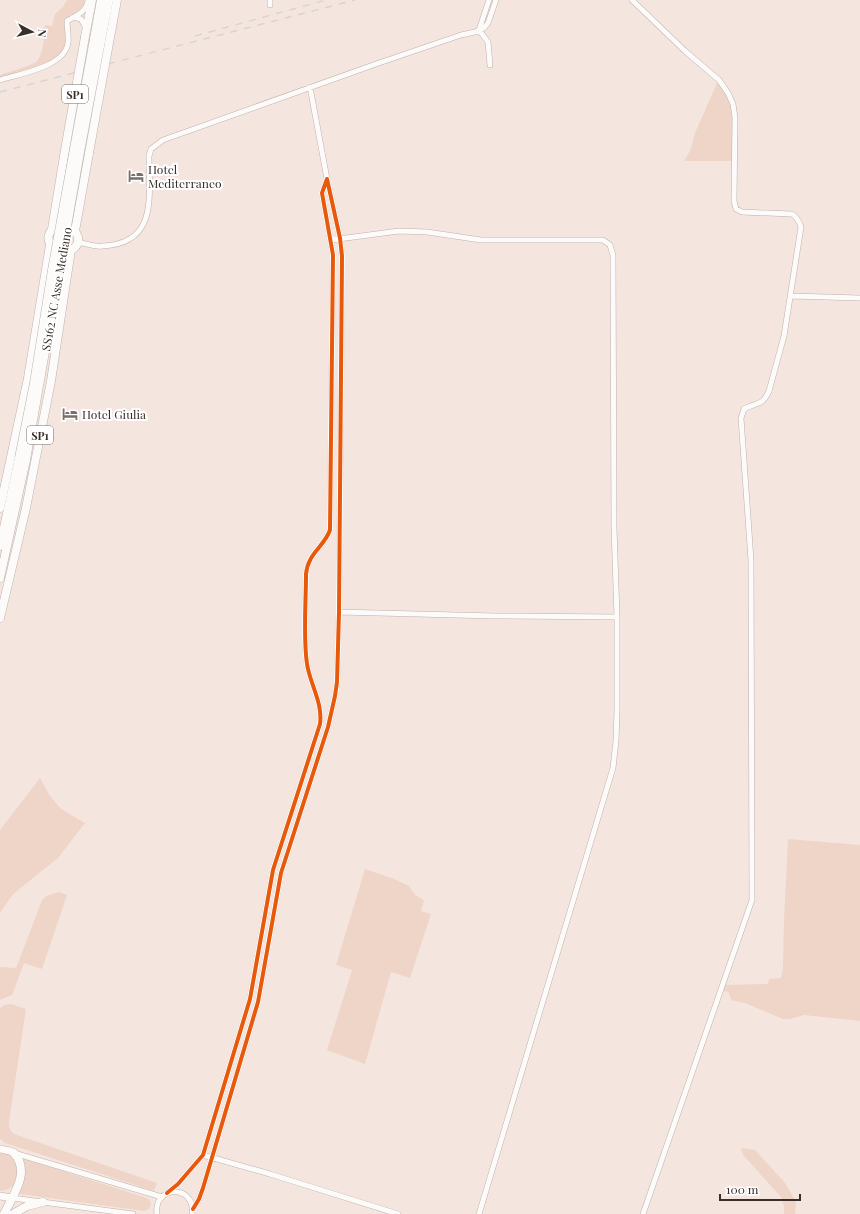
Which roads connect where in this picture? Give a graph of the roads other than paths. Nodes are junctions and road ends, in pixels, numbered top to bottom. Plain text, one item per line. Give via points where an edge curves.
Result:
1 (88, 0) edge
2 (92, 0) edge
3 (101, 0) edge
4 (109, 0) edge
5 (117, 0) edge
6 (489, 0) edge
7 (496, 0) edge
8 (632, 0) edge
9 (74, 17) junction
10 (87, 28) junction
11 (479, 30) junction
12 (101, 41) junction
13 (490, 65) dead end
14 (0, 80) edge
15 (310, 87) junction
16 (328, 179) junction
17 (340, 238) junction
18 (331, 240) junction
19 (78, 242) junction
20 (791, 296) junction
21 (860, 298) edge
22 (23, 459) junction
23 (0, 508) edge
24 (0, 546) edge
25 (0, 578) edge
26 (339, 612) junction
27 (617, 616) junction
28 (0, 618) edge
29 (0, 1149) edge
30 (14, 1153) junction
31 (203, 1156) junction
32 (211, 1159) junction
33 (167, 1193) junction
34 (0, 1196) edge
35 (12, 1198) junction
36 (162, 1198) junction
37 (43, 1202) junction
38 (192, 1212) edge
39 (4, 1214) edge
40 (13, 1214) edge
41 (133, 1214) edge
42 (158, 1214) edge
43 (398, 1214) edge
44 (479, 1214) edge
45 (643, 1214) edge

1 - 9 street via 87,6
2 - 10 main road, SP1
3 - 12 main road, SS162 NC Asse Mediano
4 - 12 main road, SS162 NC Asse Mediano
5 - 12 main road, SP1
6 - 11 street
7 - 11 street via 488,23
8 - 20 street via 719,80 728,93 735,118 736,208 742,212 788,213 800,221 801,232
9 - 10 street via 81,19
9 - 14 street via 67,21 68,44 63,56 52,63
10 - 23 main road, SP1, bridge via 54,228 48,235 52,246 28,378
11 - 13 street via 488,42
11 - 15 street
12 - 19 main road, SP1, bridge via 88,153 73,230
12 - 22 main road, SS162 NC Asse Mediano, bridge via 53,263
15 - 16 street
15 - 19 street via 163,140 151,149 149,156 148,212 142,228 134,237 119,244 101,246
16 - 17 street
16 - 18 street via 322,193
17 - 18 street
17 - 26 street via 342,256
17 - 27 street via 399,230 481,240 603,240 610,245 613,255
18 - 31 street via 333,255 330,530 309,562 306,574 306,658 321,717 273,870 250,999
19 - 28 main road, SP1 via 75,248 69,250 51,381 26,508
20 - 21 street
20 - 45 street via 784,336 765,399 744,409 741,418 751,560 752,900
22 - 24 main road, SS162 NC Asse Mediano
22 - 25 main road, SS162 NC Asse Mediano
26 - 27 street
26 - 32 street via 337,682 332,713 281,873 258,1002
27 - 44 street via 617,710 613,768
29 - 30 main road
30 - 35 main road via 19,1158 22,1174
30 - 36 street
31 - 32 street
31 - 33 street
32 - 38 street via 199,1199
32 - 43 street via 270,1174
33 - 36 street
33 - 38 street via 184,1194 192,1203
34 - 35 main road
35 - 37 street
35 - 39 main road
36 - 42 street via 157,1207
37 - 40 main road via 27,1206
37 - 41 street

